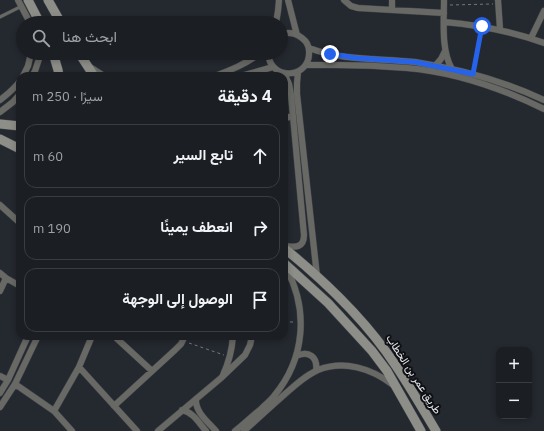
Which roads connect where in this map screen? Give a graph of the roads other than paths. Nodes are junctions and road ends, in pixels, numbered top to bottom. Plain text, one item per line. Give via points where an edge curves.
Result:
1 (18, 0) edge
2 (48, 0) edge
3 (279, 0) edge
4 (288, 0) edge
5 (344, 0) edge
6 (392, 0) edge
7 (498, 2) edge
8 (25, 3) edge
9 (444, 3) edge
10 (392, 10) junction
11 (544, 11) edge
12 (444, 13) junction
13 (28, 16) edge
14 (35, 16) edge
15 (57, 16) edge
16 (277, 16) edge
17 (0, 17) edge
18 (444, 22) junction
19 (500, 30) junction
20 (288, 33) edge
21 (297, 35) junction
22 (531, 38) junction
23 (544, 43) edge
24 (308, 48) junction
25 (445, 51) junction
26 (29, 60) edge
27 (39, 60) edge
28 (55, 60) edge
29 (84, 60) edge
30 (250, 60) edge
31 (269, 60) edge
32 (87, 65) junction
33 (306, 65) junction
34 (435, 66) junction
35 (273, 67) junction
36 (452, 69) junction
37 (25, 72) edge
38 (34, 72) edge
39 (58, 72) edge
40 (91, 72) edge
41 (98, 72) edge
42 (226, 72) edge
43 (255, 72) edge
44 (281, 72) edge
45 (298, 72) junction
46 (288, 73) edge
47 (288, 84) edge
48 (16, 86) edge
49 (16, 99) edge
50 (0, 100) edge
51 (544, 100) edge
52 (544, 108) edge
53 (0, 112) edge
54 (294, 116) junction
55 (288, 117) edge
56 (0, 124) edge
57 (16, 126) edge
58 (0, 139) edge
59 (16, 147) edge
60 (0, 205) edge
61 (16, 219) edge
62 (288, 247) edge
63 (288, 251) edge
64 (288, 268) edge
65 (288, 272) edge
66 (0, 273) edge
67 (317, 276) junction
68 (6, 278) junction
69 (16, 284) edge
70 (0, 291) edge
71 (26, 340) edge
72 (36, 340) edge
73 (90, 340) edge
74 (118, 340) edge
75 (183, 340) edge
76 (233, 340) edge
77 (251, 340) edge
78 (296, 356) junction
79 (79, 367) junction
80 (152, 371) junction
81 (316, 371) junction
82 (0, 376) edge
83 (221, 378) junction
84 (8, 380) junction
85 (15, 384) junction
86 (396, 387) junction
87 (0, 393) edge
88 (196, 398) junction
89 (114, 406) junction
90 (0, 407) edge
91 (182, 410) junction
92 (54, 411) junction
93 (72, 431) edge
94 (137, 431) edge
95 (158, 431) edge
96 (206, 431) edge
97 (216, 431) edge
98 (236, 431) edge
99 (244, 431) edge
100 (421, 431) edge
101 (436, 431) edge

1 - 8 street
2 - 15 street
3 - 16 street
4 - 21 street
5 - 10 street via 358,8
6 - 10 street
7 - 19 street
8 - 13 street
8 - 14 street
8 - 17 lane
9 - 12 street
10 - 12 street
11 - 22 street
12 - 18 street
18 - 19 street
18 - 25 street
19 - 22 street
20 - 21 street
21 - 24 street via 304,40
22 - 23 street
24 - 33 street via 309,57
24 - 34 street via 343,56
25 - 34 street
25 - 36 street
26 - 37 street
27 - 38 street
28 - 39 street
29 - 32 street
30 - 42 street
31 - 35 street
32 - 40 street
32 - 41 street
33 - 45 street
33 - 52 street via 370,65 446,74 484,84
34 - 36 street
35 - 43 street
35 - 44 street
36 - 51 street via 502,83
45 - 46 street
45 - 67 street via 297,94
47 - 54 street
48 - 50 street
49 - 53 street
54 - 55 street
54 - 62 street via 304,238 298,246
56 - 57 street
58 - 59 street
60 - 61 street
63 - 67 street, طريق عمر بن الخطاب
64 - 86 street, طريق عمر بن الخطاب via 352,328 387,371
65 - 78 street via 298,295 301,313 301,332
66 - 68 street
67 - 101 street, طريق عمر بن الخطاب via 352,311 396,365
68 - 69 street
68 - 70 street
71 - 84 street
72 - 85 street
73 - 79 street
74 - 80 street
75 - 80 street
76 - 83 street via 230,357
77 - 83 street via 245,355
78 - 81 street via 312,356 317,365
78 - 98 street via 284,383 273,398
79 - 89 street
79 - 92 street
80 - 89 street
81 - 86 street via 337,366 358,367 378,374
81 - 99 street via 289,390
82 - 84 street
83 - 88 street
84 - 87 street
85 - 90 street
85 - 92 street
86 - 100 street, طريق عمر بن الخطاب
88 - 91 street
88 - 97 street via 198,410
89 - 94 street
91 - 95 street
91 - 96 street via 189,412
92 - 93 street

